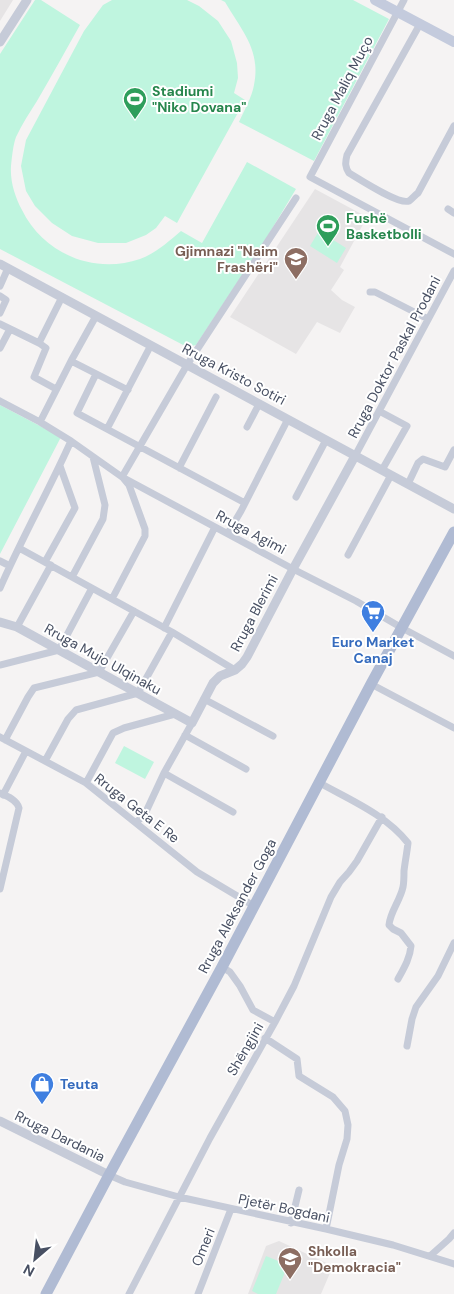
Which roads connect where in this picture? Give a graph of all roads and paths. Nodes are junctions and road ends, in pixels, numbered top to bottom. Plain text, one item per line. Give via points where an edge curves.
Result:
1 (27, 0) edge
2 (375, 0) edge
3 (404, 0) edge
4 (397, 12) junction
5 (420, 24) junction
6 (0, 42) edge
7 (454, 42) edge
8 (454, 126) edge
9 (296, 198) dead end
10 (454, 254) edge
11 (4, 266) edge
12 (454, 271) edge
13 (0, 286) edge
14 (370, 292) dead end
15 (0, 296) edge
16 (62, 297) junction
17 (0, 313) edge
18 (96, 316) junction
19 (428, 319) junction
20 (0, 324) edge
21 (10, 329) junction
22 (39, 343) junction
23 (151, 345) junction
24 (0, 348) edge
25 (71, 361) junction
26 (187, 365) junction
27 (96, 374) junction
28 (56, 389) junction
29 (128, 390) junction
30 (216, 397) dead end
31 (0, 401) edge
32 (260, 404) junction
33 (379, 411) junction
34 (288, 419) junction
35 (40, 422) junction
36 (247, 428) dead end
37 (107, 429) junction
38 (326, 440) junction
39 (71, 441) junction
40 (140, 447) junction
41 (454, 450) edge
42 (355, 456) junction
43 (93, 457) junction
44 (60, 466) junction
45 (179, 468) junction
46 (382, 470) junction
47 (391, 475) junction
48 (122, 477) junction
49 (408, 484) junction
50 (296, 496) dead end
51 (245, 503) junction
52 (454, 509) edge
53 (215, 527) junction
54 (454, 532) edge
55 (228, 533) junction
56 (19, 548) junction
57 (348, 555) dead end
58 (0, 561) edge
59 (48, 564) junction
60 (10, 566) junction
61 (293, 569) junction
62 (72, 577) junction
63 (0, 588) edge
64 (92, 588) junction
65 (112, 599) junction
66 (134, 611) junction
67 (0, 622) edge
68 (17, 627) junction
69 (164, 628) junction
70 (402, 628) junction
71 (172, 632) junction
72 (59, 650) junction
73 (454, 656) edge
74 (0, 665) edge
75 (235, 670) junction
76 (100, 672) junction
77 (371, 684) junction
78 (138, 693) junction
79 (204, 699) junction
80 (175, 714) junction
81 (192, 723) junction
82 (454, 728) edge
83 (185, 735) junction
84 (273, 736) dead end
85 (2, 738) edge
86 (26, 752) junction
87 (45, 761) junction
88 (246, 768) dead end
89 (164, 773) junction
90 (318, 782) junction
91 (86, 783) junction
92 (2, 794) edge
93 (233, 812) dead end
94 (382, 817) junction
95 (136, 822) junction
96 (0, 887) edge
97 (254, 906) junction
98 (454, 943) edge
99 (222, 967) junction
100 (398, 979) dead end
101 (275, 1022) junction
102 (265, 1038) junction
103 (407, 1046) dead end
104 (0, 1121) edge
105 (109, 1175) junction
106 (299, 1190) dead end
107 (179, 1198) junction
108 (232, 1209) junction
109 (291, 1223) junction
110 (326, 1229) junction
111 (454, 1233) edge
112 (430, 1256) junction
113 (454, 1264) edge
114 (46, 1294) edge
115 (129, 1294) edge
116 (198, 1294) edge

1 - 6 street
2 - 4 main road
3 - 4 street, Rruga Maliq Muço
4 - 5 main road
4 - 10 street, Rruga Maliq Muço via 310,177
5 - 7 main road
5 - 8 street via 347,155 346,168 349,173 394,198 403,202 410,200 418,193
9 - 26 street
11 - 13 street
11 - 16 street, Rruga Kristo Sotiri
12 - 19 street, Rruga Doktor Paskal Prodani
14 - 19 street
15 - 17 street via 6,300
16 - 18 street, Rruga Kristo Sotiri
16 - 22 street
18 - 23 street, Rruga Kristo Sotiri
18 - 25 street
19 - 33 street, Rruga Doktor Paskal Prodani
20 - 21 street
21 - 22 street
21 - 24 street
22 - 28 street via 46,348 34,377
23 - 26 street, Rruga Kristo Sotiri
23 - 29 street
25 - 27 street
25 - 28 street
26 - 32 street, Rruga Kristo Sotiri
26 - 40 street
27 - 29 street
27 - 37 street via 76,412
28 - 35 street
29 - 37 street
30 - 45 street
31 - 35 street, Rruga Agimi
32 - 34 street, Rruga Kristo Sotiri
32 - 36 street
33 - 42 street, Rruga Doktor Paskal Prodani
33 - 46 street via 407,426
34 - 38 street, Rruga Kristo Sotiri
34 - 51 street
35 - 39 street, Rruga Agimi
37 - 40 street
38 - 42 street, Rruga Kristo Sotiri
38 - 50 street
39 - 43 street, Rruga Agimi
39 - 44 street
40 - 45 street
40 - 48 street
41 - 49 street via 445,467 423,458
42 - 46 street, Rruga Kristo Sotiri
42 - 61 street, Rruga Blerimi
43 - 48 street, Rruga Agimi
43 - 62 street via 105,505 104,519
44 - 56 street
44 - 59 street via 75,508
45 - 51 street
46 - 47 street, Rruga Kristo Sotiri
47 - 49 street, Rruga Kristo Sotiri
47 - 57 street
48 - 53 street, Rruga Agimi
48 - 65 street via 129,486 145,536
49 - 52 street, Rruga Kristo Sotiri
51 - 55 street
53 - 55 street, Rruga Agimi
53 - 69 street
54 - 70 main road, Rruga Aleksander Goga
55 - 61 street, Rruga Agimi
56 - 59 street
56 - 60 street
58 - 60 street
59 - 62 street
59 - 68 street
60 - 63 street
61 - 70 street, Rruga Agimi
61 - 75 street, Rruga Blerimi via 248,657
62 - 64 street
64 - 65 street
64 - 72 street
65 - 66 street
66 - 69 street
66 - 76 street
67 - 68 street, Rruga Mujo Ulqinaku
68 - 72 street, Rruga Mujo Ulqinaku
69 - 71 street
70 - 73 street, Rruga Agimi
70 - 77 main road, Rruga Aleksander Goga
71 - 75 street
71 - 78 street
72 - 74 street
72 - 76 street, Rruga Mujo Ulqinaku
75 - 79 street, Rruga Blerimi via 220,676
76 - 78 street, Rruga Mujo Ulqinaku
76 - 85 street via 34,688
77 - 82 street
77 - 90 main road, Rruga Aleksander Goga
78 - 80 street, Rruga Mujo Ulqinaku
78 - 87 street via 76,710
79 - 81 street, Rruga Blerimi
79 - 84 street
80 - 81 street, Rruga Mujo Ulqinaku
80 - 91 street via 113,733
81 - 83 street, Rruga Blerimi
83 - 88 street
83 - 89 street, Rruga Blerimi
85 - 86 street, Rruga Geta E Re
86 - 87 street, Rruga Geta E Re
86 - 92 street
87 - 91 street, Rruga Geta E Re
89 - 93 street
89 - 95 street, Rruga Blerimi via 144,816
90 - 94 street
90 - 97 main road, Rruga Aleksander Goga
91 - 95 street, Rruga Geta E Re
92 - 96 street via 15,801 19,808
94 - 100 street via 408,843 404,886 389,925 411,946
94 - 101 street, Shëngjini via 358,862 331,897 294,986
95 - 97 street, Rruga Geta E Re via 197,872
97 - 99 main road, Rruga Aleksander Goga
98 - 103 street via 438,976 416,1007
99 - 101 street via 230,972 253,1010
99 - 105 main road, Rruga Aleksander Goga
101 - 102 street, Shëngjini
102 - 107 street, Shëngjini
102 - 110 street via 297,1059 299,1076 333,1097 345,1111 347,1139 338,1166
104 - 105 street, Rruga Dardania
105 - 107 street, Pjetër Bogdani
105 - 114 main road, Rruga Aleksander Goga
106 - 109 street
107 - 108 street, Pjetër Bogdani
107 - 115 street, Shëngjini
108 - 109 street, Pjetër Bogdani
108 - 116 street, Omeri
109 - 110 street, Pjetër Bogdani
110 - 112 street, Pjetër Bogdani
111 - 112 street
112 - 113 street, Pjetër Bogdani

